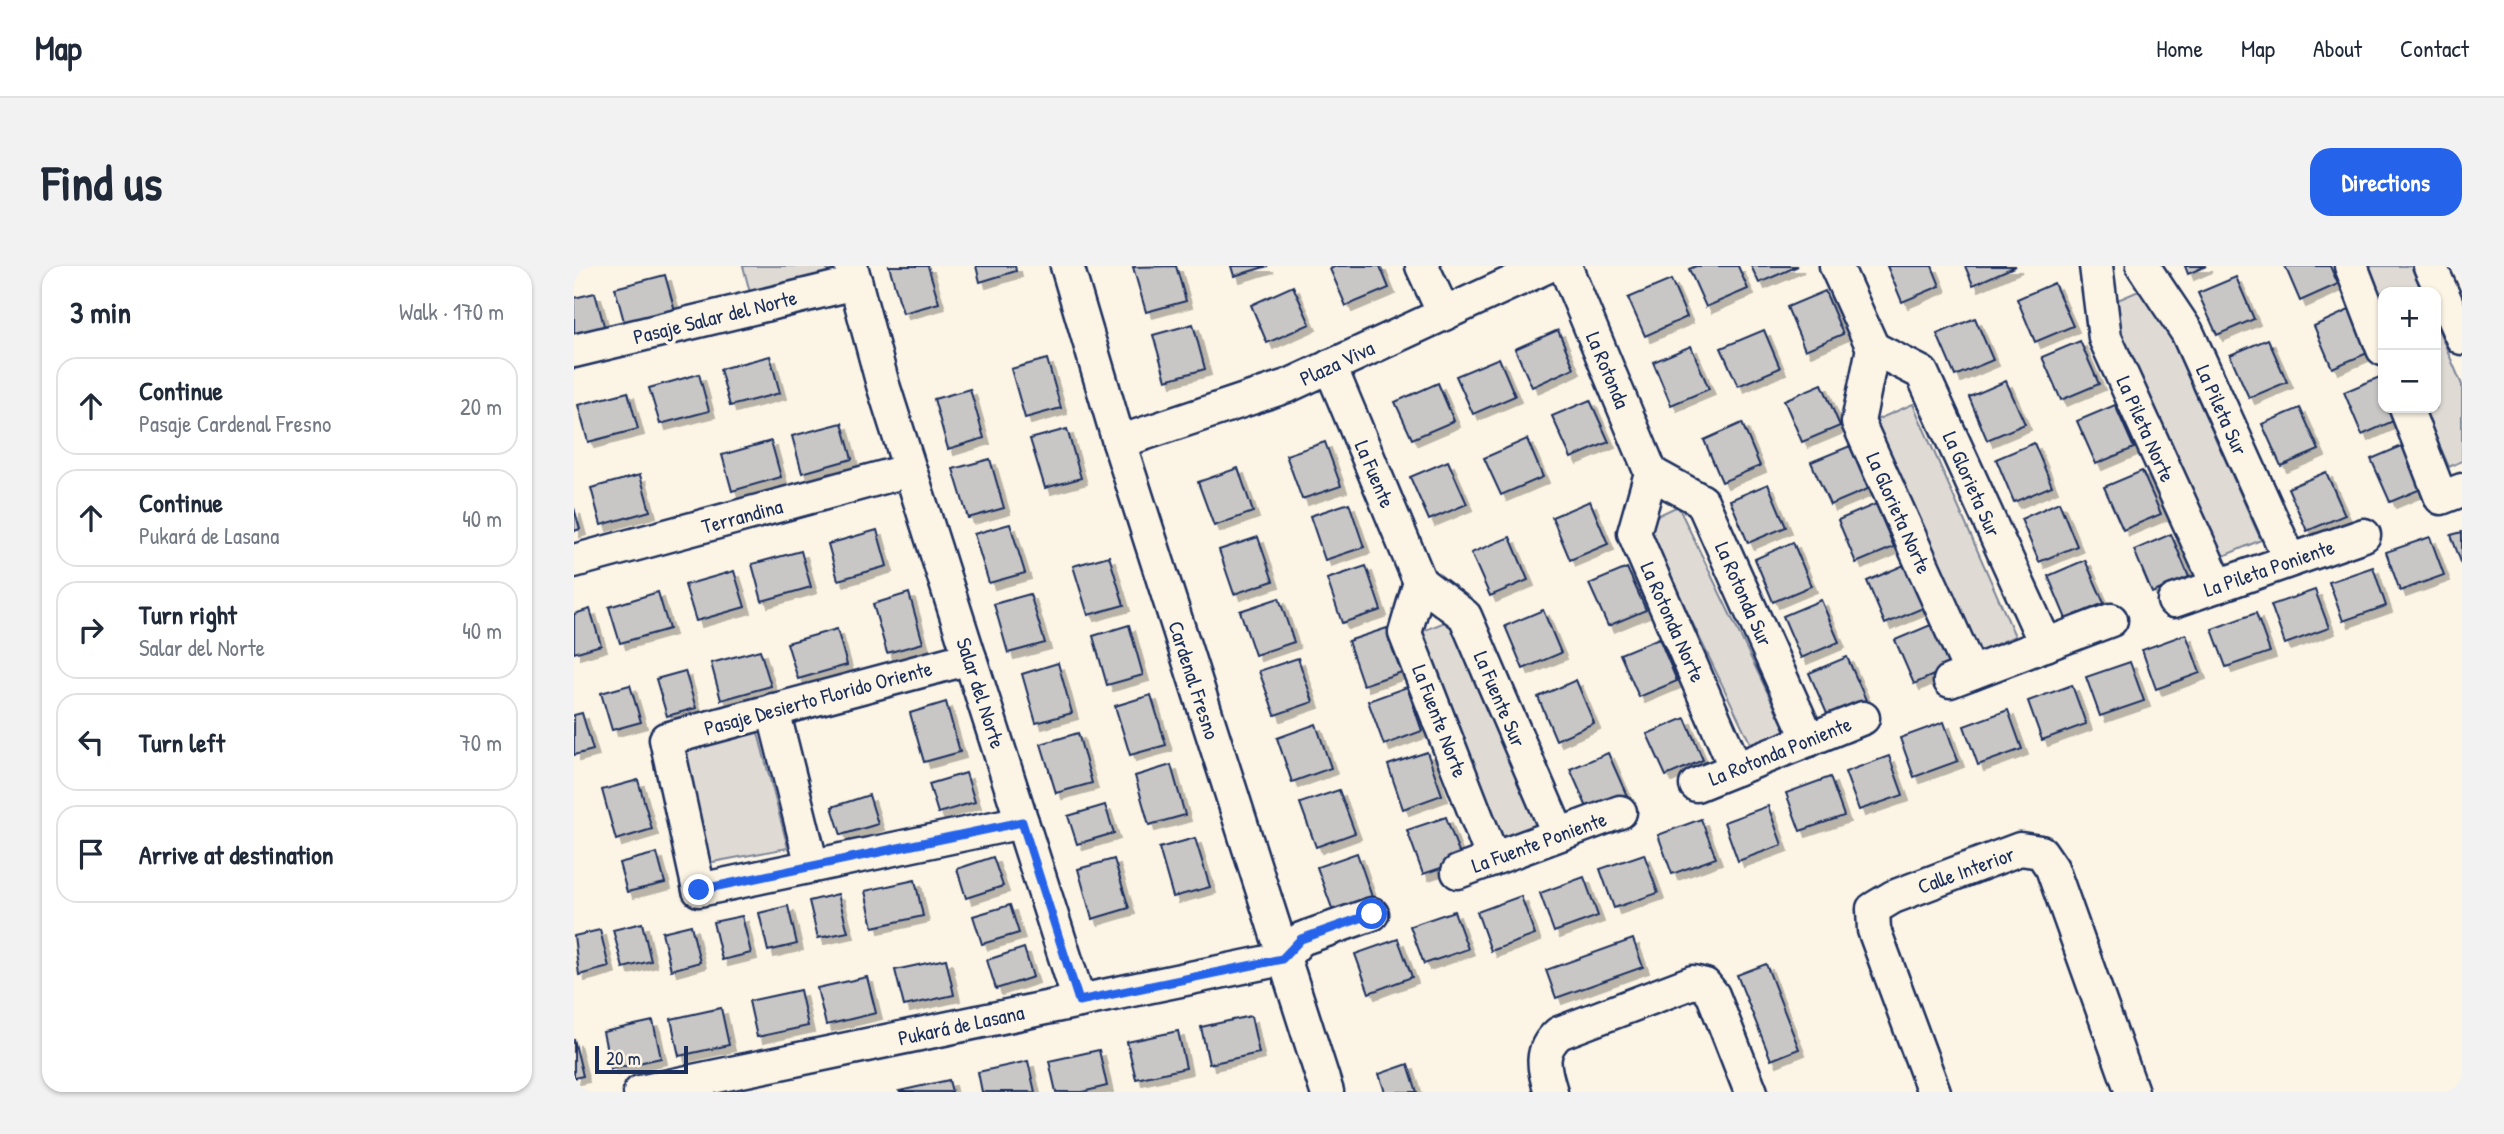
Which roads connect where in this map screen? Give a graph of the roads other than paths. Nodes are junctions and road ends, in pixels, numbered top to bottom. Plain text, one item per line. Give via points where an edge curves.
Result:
1 (1067, 266) edge
2 (1422, 266) edge
3 (1548, 266) edge
4 (1565, 266) edge
5 (1836, 266) edge
6 (2096, 266) edge
7 (2143, 266) edge
8 (2351, 266) edge
9 (2430, 266) edge
10 (854, 274) edge
11 (1444, 314) junction
12 (2378, 336) edge
13 (2462, 338) edge
14 (1873, 348) junction
15 (574, 351) edge
16 (1330, 366) junction
17 (883, 385) joint
18 (2409, 413) edge
19 (1119, 442) junction
20 (911, 471) junction
21 (1651, 473) junction
22 (2451, 494) edge
23 (2364, 535) dead end
24 (2290, 560) junction
25 (574, 561) edge
26 (1420, 582) junction
27 (2218, 586) junction
28 (2174, 601) dead end
29 (2111, 620) dead end
30 (2046, 645) junction
31 (970, 658) junction
32 (774, 710) junction
33 (1863, 718) dead end
34 (1809, 740) junction
35 (1737, 769) junction
36 (1696, 785) dead end
37 (1620, 812) dead end
38 (1022, 822) junction
39 (1558, 833) junction
40 (1493, 859) junction
41 (812, 866) junction
42 (1458, 872) dead end
43 (1372, 914) dead end
44 (1282, 959) junction
45 (1079, 1001) junction
46 (640, 1092) edge
47 (1327, 1092) edge
48 (1551, 1092) edge
49 (1751, 1092) edge
50 (1934, 1092) edge
51 (2132, 1092) edge

1 - 19 street, Cardenal Fresno
2 - 11 street
3 - 11 street, Plaza Viva
4 - 21 street, La Rotonda
5 - 14 street
6 - 27 street, La Pileta Norte via 2105,338
7 - 24 street, La Pileta Sur via 2187,332
8 - 12 street
9 - 13 street
10 - 15 street, Pasaje Salar del Norte
10 - 17 street, Pasaje Salar del Norte
11 - 16 street, Plaza Viva
14 - 30 street, La Glorieta Sur via 1922,373
14 - 30 street, La Glorieta Norte via 1858,422 1961,677
16 - 19 street, Plaza Viva via 1234,405
16 - 26 street, La Fuente
17 - 20 street, Salar del Norte
18 - 22 street
19 - 44 street, Cardenal Fresno
20 - 25 street, Terrandina
20 - 31 street, Salar del Norte
21 - 34 street, La Rotonda Sur via 1702,501
21 - 35 street, La Rotonda Norte via 1634,533
23 - 24 street, La Pileta Poniente
24 - 27 street, La Pileta Poniente
26 - 39 street, La Fuente Sur via 1465,616
26 - 40 street, La Fuente Norte via 1405,633
27 - 28 street, La Pileta Poniente
29 - 30 street
31 - 32 street, Pasaje Desierto Florido Oriente
31 - 38 street, Salar del Norte
32 - 41 street
32 - 41 street, Pasaje Desierto Florido Oriente via 666,739 699,890
33 - 34 street, La Rotonda Poniente
34 - 35 street, La Rotonda Poniente
35 - 36 street, La Rotonda Poniente
37 - 39 street, La Fuente Poniente
38 - 41 street
38 - 45 street, Salar del Norte
39 - 40 street, La Fuente Poniente
40 - 42 street, La Fuente Poniente
43 - 44 street via 1301,939
44 - 45 street, Pukará de Lasana
44 - 47 street, Cardenal Fresno
45 - 46 street, Pukará de Lasana
48 - 49 street via 1543,1061 1545,1050 1559,1034 1693,982 1705,985 1713,995
50 - 51 street, Calle Interior via 1874,930 1873,909 1893,897 2020,849 2040,852 2052,869

